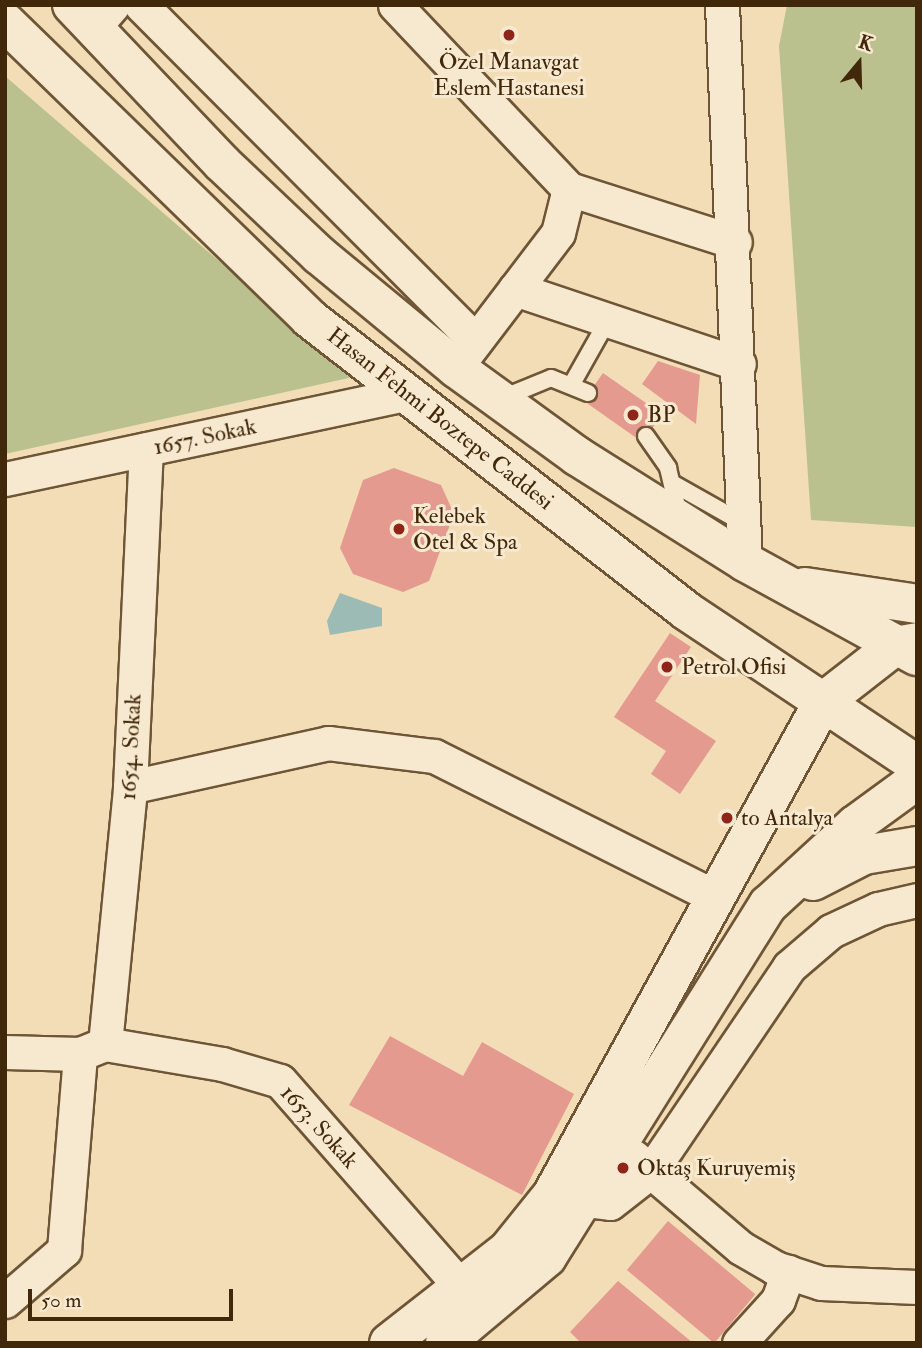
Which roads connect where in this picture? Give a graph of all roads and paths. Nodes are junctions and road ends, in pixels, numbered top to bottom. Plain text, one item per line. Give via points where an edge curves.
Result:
1 (141, 5) edge
2 (395, 5) edge
3 (722, 5) edge
4 (93, 13) edge
5 (5, 22) edge
6 (569, 189) junction
7 (735, 243) junction
8 (515, 289) junction
9 (608, 320) junction
10 (466, 354) junction
11 (738, 364) junction
12 (573, 382) junction
13 (588, 393) dead end
14 (405, 394) junction
15 (499, 400) junction
16 (646, 436) dead end
17 (146, 449) junction
18 (5, 479) edge
19 (672, 483) junction
20 (680, 521) junction
21 (743, 523) junction
22 (745, 562) junction
23 (780, 583) junction
24 (917, 604) edge
25 (909, 648) edge
26 (823, 702) junction
27 (917, 765) edge
28 (917, 780) edge
29 (130, 787) junction
30 (917, 846) edge
31 (716, 897) junction
32 (917, 900) edge
33 (768, 905) junction
34 (92, 1049) junction
35 (5, 1052) edge
36 (606, 1135) junction
37 (651, 1171) junction
38 (568, 1198) junction
39 (788, 1272) junction
40 (917, 1287) edge
41 (462, 1288) junction
42 (5, 1301) edge
43 (389, 1343) edge
44 (445, 1343) edge
45 (739, 1343) edge

1 - 10 street
2 - 6 street
3 - 7 street
4 - 10 main road via 309,246
5 - 14 main road, Hasan Fehmi Boztepe Caddesi via 309,318
6 - 7 street
6 - 8 street via 558,233
7 - 11 street
8 - 9 street
8 - 10 street
9 - 11 street
9 - 12 lane
10 - 15 main road
11 - 21 street
12 - 13 lane
12 - 15 lane via 551,378
14 - 17 street, 1657. Sokak
14 - 26 main road, Hasan Fehmi Boztepe Caddesi via 685,610
15 - 20 main road
16 - 19 lane
17 - 18 street, 1657. Sokak
17 - 29 street, 1654. Sokak
19 - 20 lane
19 - 21 lane
20 - 22 main road
21 - 22 street
22 - 23 main road
23 - 24 main road
23 - 25 main road
25 - 26 main road
26 - 27 main road, Hasan Fehmi Boztepe Caddesi
26 - 31 main road
28 - 33 main road via 855,825
29 - 31 street via 328,743 434,756
29 - 34 street, 1654. Sokak
30 - 33 main road via 864,855
31 - 36 main road
32 - 37 street via 878,909 831,931 789,967
33 - 36 main road
34 - 35 street, 1653. Sokak
34 - 41 street, 1653. Sokak via 222,1063 279,1082
34 - 42 street, 1654. Sokak via 64,1250
36 - 37 street
36 - 38 main road
37 - 38 street via 610,1203
37 - 39 street via 741,1248
38 - 41 main road
38 - 44 main road via 547,1257
39 - 40 street via 821,1283
39 - 45 street via 778,1300
41 - 43 main road

